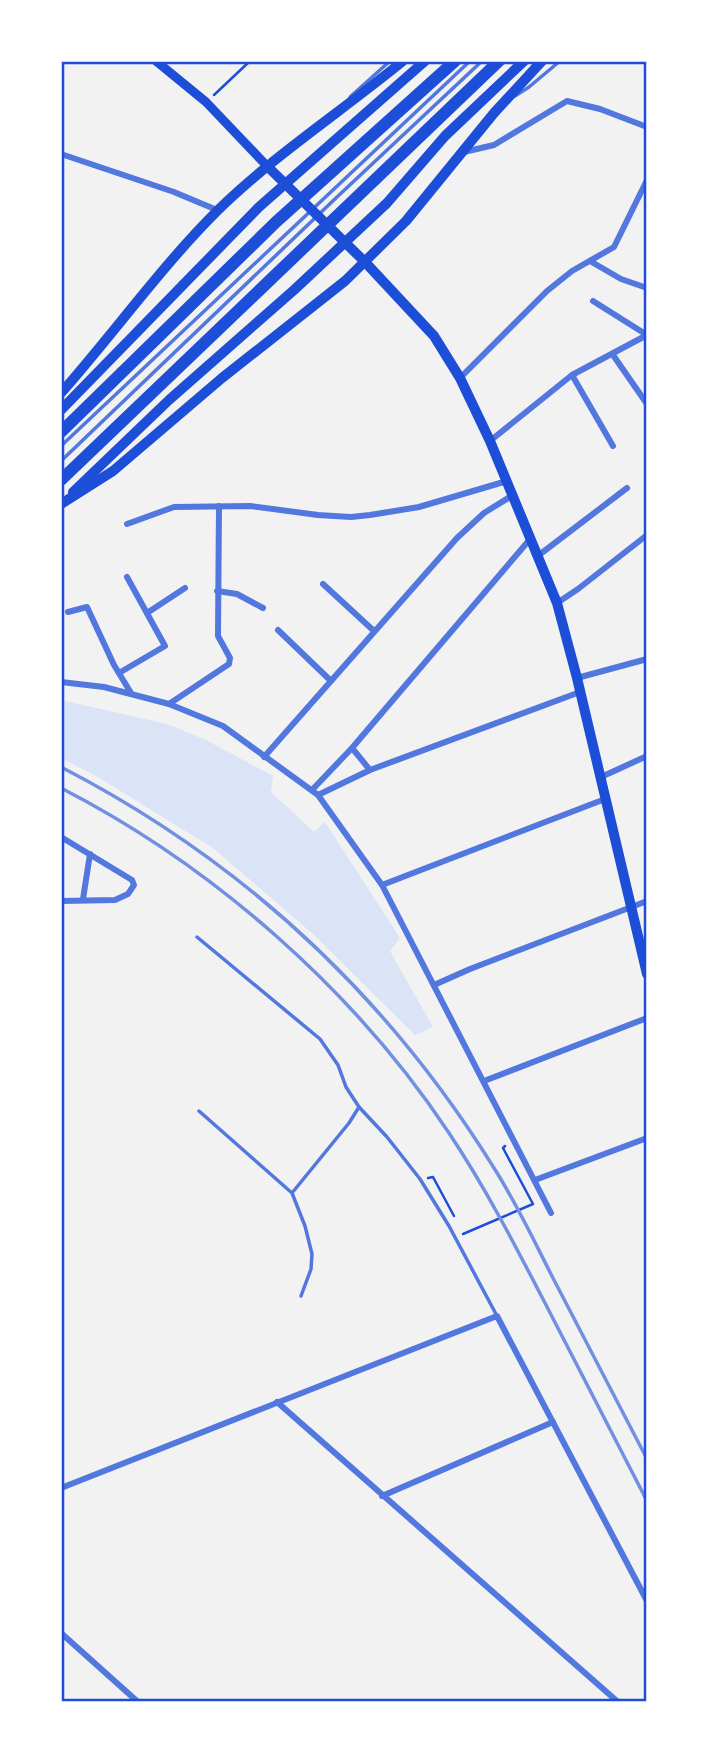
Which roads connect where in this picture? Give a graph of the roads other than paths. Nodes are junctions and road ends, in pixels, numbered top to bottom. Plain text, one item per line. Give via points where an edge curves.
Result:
1 (390, 61) edge
2 (403, 61) edge
3 (425, 61) edge
4 (454, 61) edge
5 (470, 61) edge
6 (482, 61) edge
7 (499, 61) edge
8 (524, 61) edge
9 (542, 61) edge
10 (560, 61) edge
11 (160, 62) edge
12 (505, 102) junction
13 (346, 108) junction
14 (647, 127) edge
15 (464, 152) junction
16 (61, 154) edge
17 (267, 166) junction
18 (647, 180) edge
19 (218, 211) junction
20 (590, 261) junction
21 (365, 262) junction
22 (647, 288) edge
23 (593, 301) dead end
24 (647, 335) edge
25 (612, 355) junction
26 (572, 375) junction
27 (460, 379) junction
28 (61, 393) edge
29 (647, 404) edge
30 (61, 410) edge
31 (61, 432) edge
32 (490, 441) junction
33 (61, 446) edge
34 (613, 446) dead end
35 (61, 461) edge
36 (61, 480) edge
37 (507, 481) junction
38 (626, 488) dead end
39 (513, 495) junction
40 (61, 504) edge
41 (219, 506) junction
42 (127, 524) dead end
43 (647, 535) edge
44 (532, 538) junction
45 (539, 555) junction
46 (127, 577) dead end
47 (323, 584) dead end
48 (185, 588) dead end
49 (217, 591) junction
50 (557, 603) junction
51 (263, 607) dead end
52 (68, 612) dead end
53 (147, 613) junction
54 (278, 629) dead end
55 (374, 631) junction
56 (647, 659) edge
57 (119, 673) junction
58 (577, 678) junction
59 (61, 681) edge
60 (331, 681) junction
61 (580, 692) junction
62 (131, 693) junction
63 (169, 704) junction
64 (352, 748) junction
65 (647, 756) edge
66 (264, 757) junction
67 (370, 771) junction
68 (600, 778) junction
69 (315, 793) junction
70 (605, 799) junction
71 (61, 837) edge
72 (90, 854) junction
73 (383, 885) junction
74 (83, 899) junction
75 (61, 901) edge
76 (647, 901) edge
77 (630, 907) junction
78 (197, 937) dead end
79 (647, 974) edge
80 (434, 985) junction
81 (647, 1018) edge
82 (484, 1082) junction
83 (359, 1107) junction
84 (199, 1111) dead end
85 (647, 1138) edge
86 (535, 1180) junction
87 (292, 1192) junction
88 (551, 1213) dead end
89 (300, 1296) dead end
90 (497, 1316) junction
91 (277, 1402) junction
92 (553, 1422) junction
93 (61, 1488) edge
94 (382, 1496) junction
95 (647, 1601) edge
96 (61, 1633) edge
97 (137, 1702) edge
98 (618, 1702) edge

1 - 13 lane via 354,93
2 - 13 main road
3 - 30 main road via 259,207
4 - 31 highway via 276,222
5 - 33 lane
6 - 35 lane
7 - 36 highway
8 - 40 main road via 445,136 364,225
9 - 12 main road
10 - 12 lane
11 - 17 main road
12 - 15 main road
13 - 17 main road
14 - 15 street via 567,101 494,145
15 - 21 main road
16 - 19 street
17 - 19 main road
17 - 21 main road
18 - 20 street via 614,247
19 - 28 main road
20 - 22 street
20 - 27 street via 547,291
21 - 27 main road via 434,336
21 - 40 main road via 113,471
23 - 24 street
24 - 25 street
25 - 26 street
25 - 29 street
26 - 32 street
26 - 34 street
27 - 32 main road
32 - 37 main road
37 - 39 main road
37 - 41 street via 419,506 351,517
38 - 45 street
39 - 44 main road
39 - 55 street via 463,532
41 - 42 street via 174,507
41 - 49 street
43 - 50 street
44 - 45 main road
44 - 64 street
45 - 50 main road
46 - 53 street
47 - 55 street
48 - 53 street
49 - 51 street via 237,594
49 - 63 street via 218,636 229,664
50 - 58 main road
52 - 57 street via 87,607
53 - 57 street via 165,646
54 - 60 street
55 - 60 street
56 - 58 street
57 - 62 street
58 - 61 main road
59 - 62 street
60 - 66 street
61 - 67 street
61 - 68 main road
62 - 63 street
63 - 66 street via 223,726
64 - 67 street
64 - 69 street
65 - 68 street
66 - 69 street
67 - 69 street
68 - 70 main road
69 - 73 street
70 - 73 street
70 - 77 main road
71 - 72 street
72 - 74 street
72 - 74 street via 132,880 133,887 115,900
73 - 80 street
74 - 75 street
76 - 77 street
77 - 79 main road
77 - 80 street
78 - 83 lane via 320,1039
80 - 82 street
81 - 82 street
82 - 86 street
83 - 87 lane
83 - 90 lane via 420,1180
84 - 87 lane
85 - 86 street
86 - 88 street
87 - 89 lane via 312,1254
90 - 91 street
90 - 92 street
91 - 93 street
91 - 94 street
92 - 94 street
92 - 95 street
94 - 98 street
96 - 97 street

